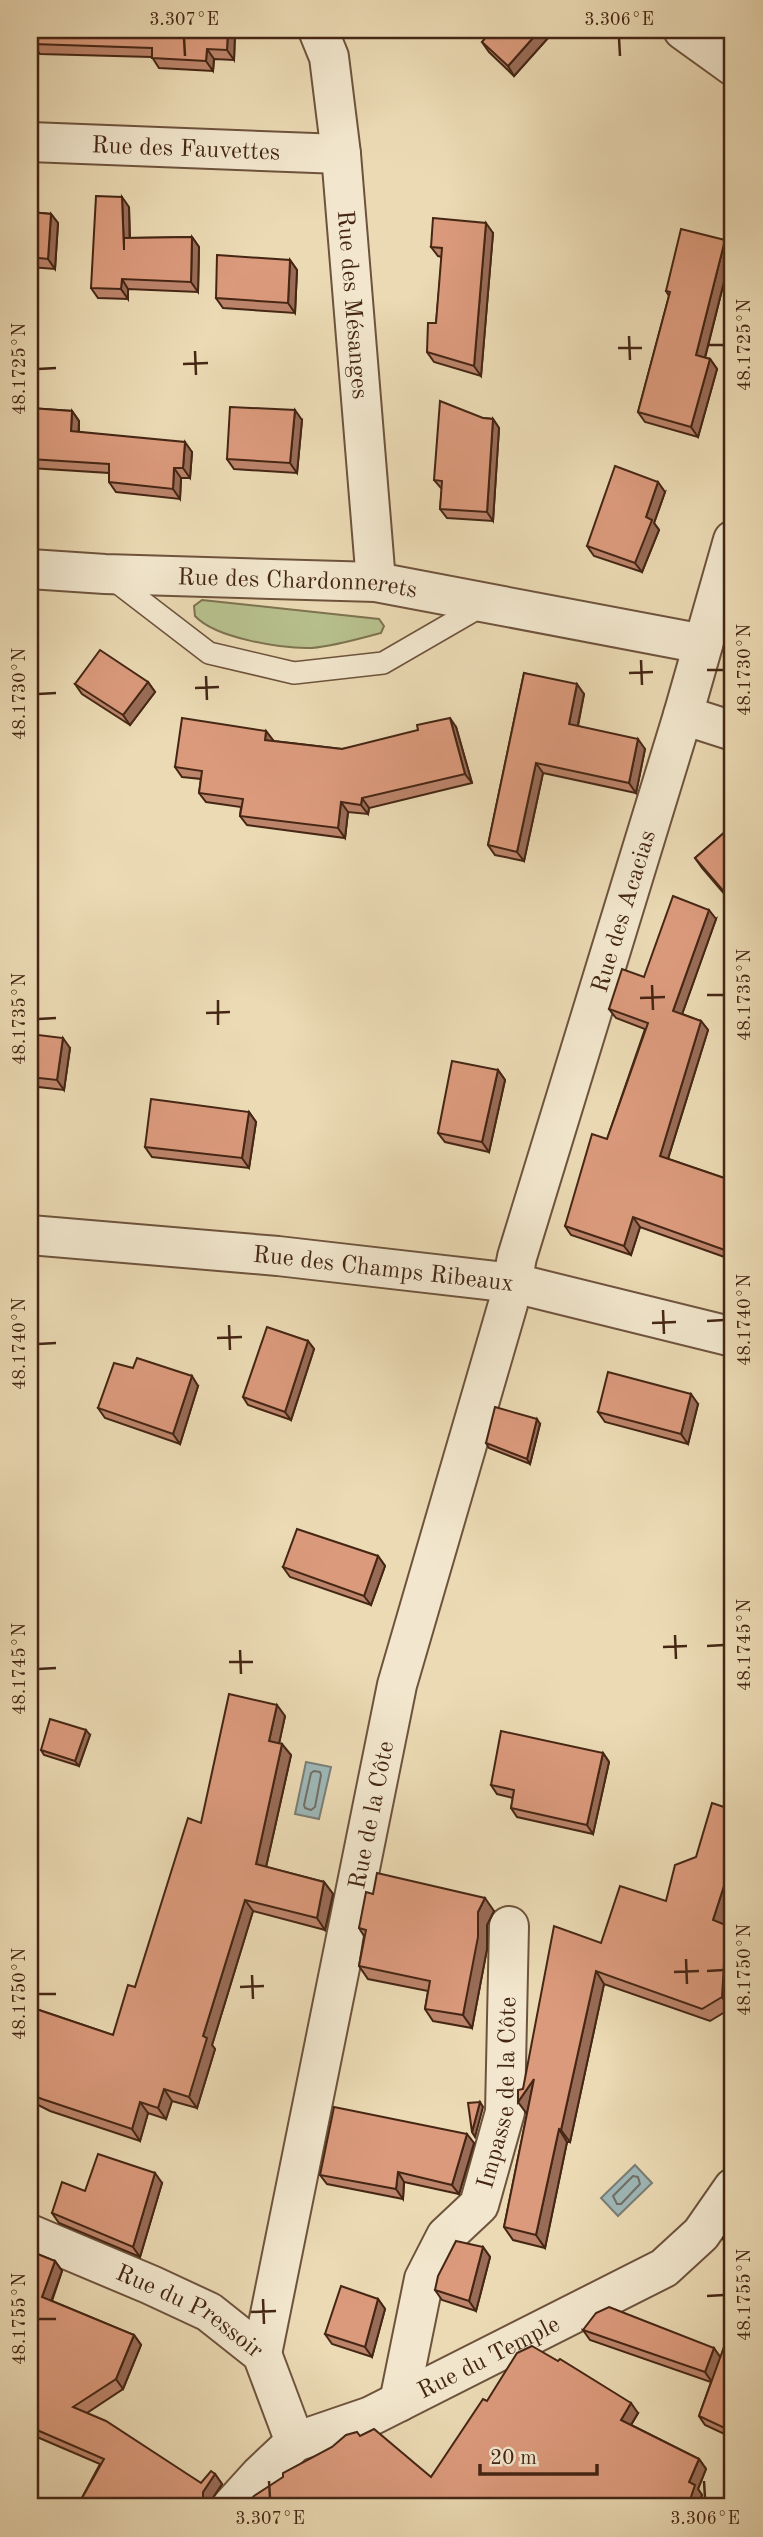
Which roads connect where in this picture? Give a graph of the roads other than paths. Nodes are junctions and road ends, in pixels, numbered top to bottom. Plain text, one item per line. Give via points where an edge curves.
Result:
1 (318, 30) edge
2 (683, 30) edge
3 (733, 66) edge
4 (30, 142) edge
5 (341, 154) junction
6 (733, 540) edge
7 (30, 569) edge
8 (105, 574) junction
9 (376, 582) junction
10 (486, 603) junction
11 (703, 645) junction
12 (683, 715) junction
13 (733, 731) edge
14 (30, 1235) edge
15 (514, 1283) junction
16 (733, 1337) edge
17 (509, 1926) dead end
18 (733, 2190) edge
19 (30, 2234) edge
20 (262, 2354) junction
21 (399, 2402) junction
22 (295, 2442) junction
23 (232, 2507) edge

1 - 5 street, Rue des Mésanges via 329,57
2 - 3 street
4 - 5 street, Rue des Fauvettes
5 - 9 street, Rue des Mésanges
6 - 11 street, Rue des Acacias
7 - 8 street, Rue des Chardonnerets
8 - 9 street, Rue des Chardonnerets
8 - 10 lane, Rue des Chardonnerets via 209,653 294,673 383,663
9 - 10 street, Rue des Chardonnerets
10 - 11 street, Rue des Chardonnerets
11 - 12 street, Rue des Acacias
12 - 13 street
12 - 15 street, Rue des Acacias via 517,1257
14 - 15 street, Rue des Champs Ribeaux via 278,1256
15 - 16 street, Rue des Champs Ribeaux
15 - 20 street, Rue de la Côte via 397,1685
17 - 21 street, Impasse de la Côte via 505,2112 479,2205 446,2236 424,2278
18 - 21 street, Rue du Temple via 701,2234 664,2268
19 - 20 street, Rue du Pressoir via 209,2312
20 - 22 street, Rue du Pressoir
21 - 22 street, Rue du Temple
22 - 23 street, Rue du Temple

